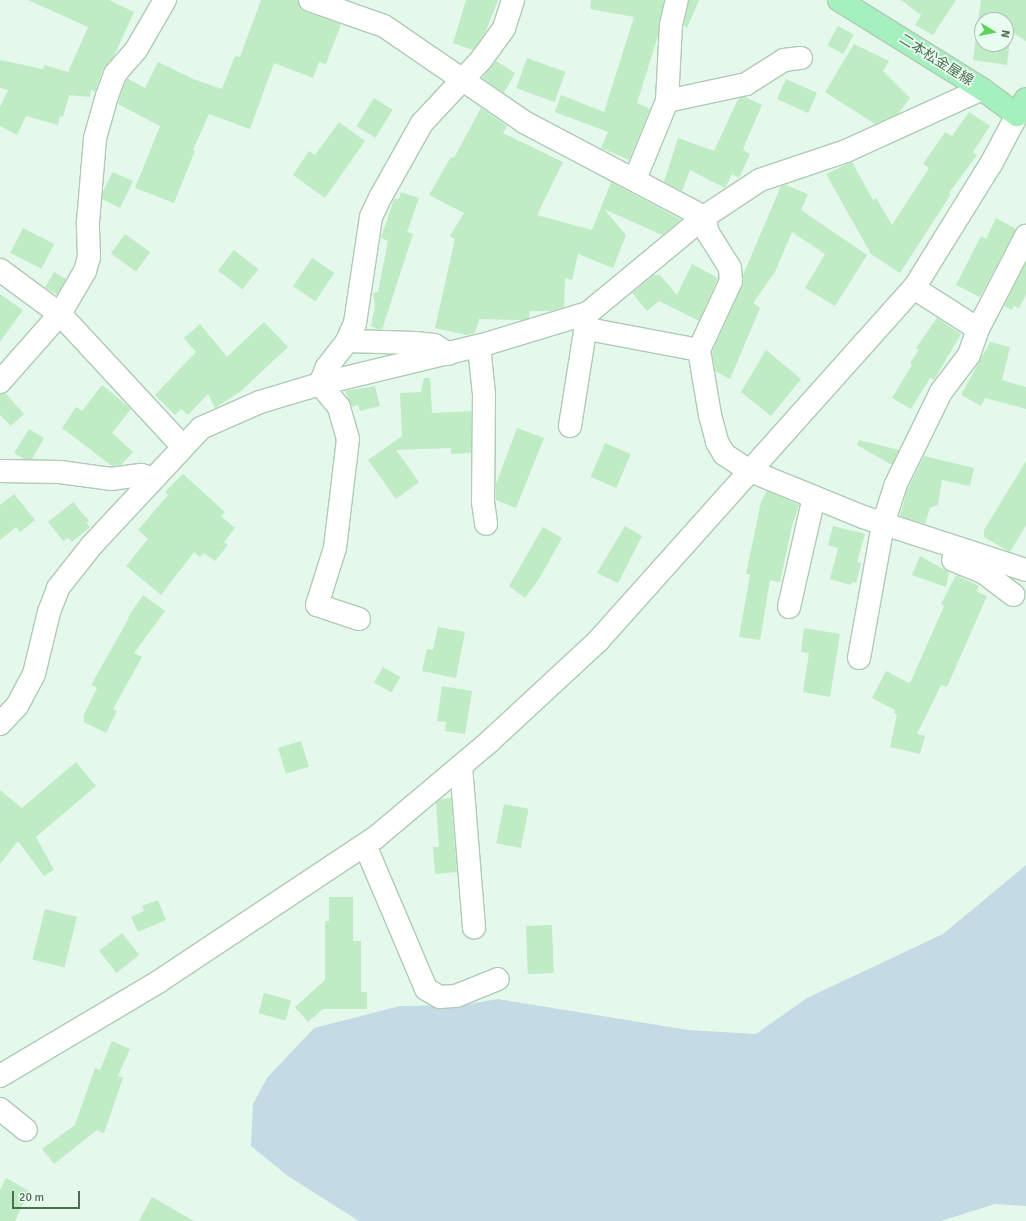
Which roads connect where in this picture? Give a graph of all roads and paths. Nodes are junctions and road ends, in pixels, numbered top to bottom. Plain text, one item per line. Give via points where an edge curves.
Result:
1 (165, 0) edge
2 (310, 0) edge
3 (513, 0) edge
4 (677, 0) edge
5 (839, 0) edge
6 (801, 58) dead end
7 (460, 80) junction
8 (982, 89) junction
9 (667, 101) junction
10 (1023, 112) edge
11 (634, 179) junction
12 (704, 218) junction
13 (1026, 236) edge
14 (0, 270) edge
15 (914, 288) junction
16 (60, 314) junction
17 (581, 321) junction
18 (978, 330) junction
19 (347, 341) junction
20 (479, 346) junction
21 (699, 350) junction
22 (448, 354) junction
23 (0, 382) edge
24 (320, 384) junction
25 (570, 426) dead end
26 (183, 447) junction
27 (748, 470) junction
28 (0, 471) edge
29 (152, 478) junction
30 (814, 497) junction
31 (486, 524) dead end
32 (893, 527) junction
33 (1026, 570) edge
34 (1013, 595) dead end
35 (789, 607) dead end
36 (359, 619) dead end
37 (859, 658) dead end
38 (0, 724) edge
39 (461, 766) junction
40 (365, 845) junction
41 (474, 927) dead end
42 (498, 979) dead end
43 (0, 1076) edge
44 (0, 1109) edge
45 (26, 1130) dead end

1 - 16 street via 136,50 115,74 107,96 95,138 88,222 90,257 85,271
2 - 7 street via 384,26
3 - 7 street via 504,28 481,60
4 - 9 street via 671,25
5 - 8 main road, 二本松金屋線
6 - 9 street via 784,60 746,84
7 - 11 street via 524,122
7 - 19 street via 422,123 371,217 355,323
8 - 10 main road, 二本松金屋線
8 - 12 street via 846,151 760,180
9 - 11 street
10 - 15 street
11 - 12 street
12 - 17 street
12 - 21 street via 708,233 730,268 731,281
13 - 18 street
14 - 16 street
15 - 18 street
15 - 27 street
16 - 23 street
16 - 26 street
17 - 20 street
17 - 21 street via 593,330
17 - 25 street
18 - 32 street via 968,355 941,392 895,486
19 - 22 street via 434,345
19 - 24 street via 327,367
20 - 22 street
20 - 31 street via 484,394 483,502
21 - 27 street via 716,442 724,454
22 - 24 street
24 - 26 street via 260,402 201,428
24 - 36 street via 339,407 348,438 335,548 317,605
26 - 29 street
27 - 30 street
27 - 39 street via 598,641
28 - 29 street via 60,472 111,479 141,475
29 - 38 street via 92,545 58,588 49,612 34,674 17,706
30 - 32 street
30 - 35 street
32 - 33 street
32 - 34 street via 914,544 983,572
32 - 37 street
39 - 40 street
39 - 41 street
40 - 42 street via 426,989 440,997 456,996
40 - 43 street via 158,982
44 - 45 street

